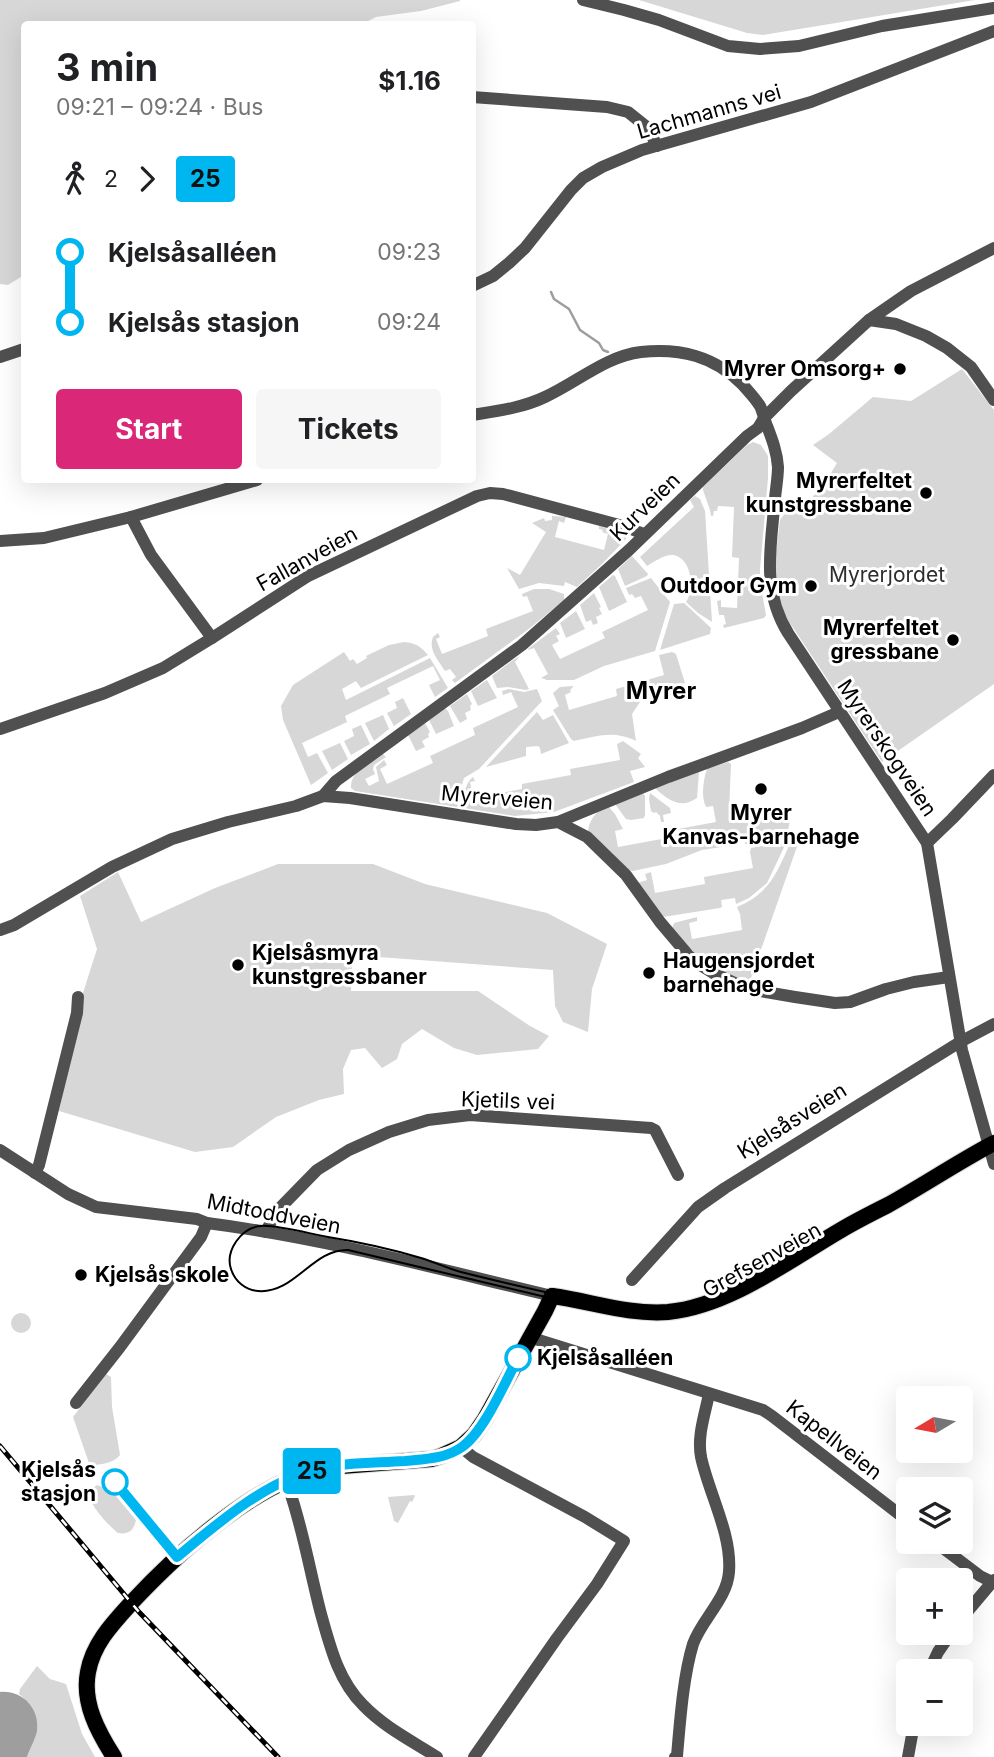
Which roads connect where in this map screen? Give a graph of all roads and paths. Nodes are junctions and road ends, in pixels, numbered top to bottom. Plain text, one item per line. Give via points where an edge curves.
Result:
1 (583, 0) edge
2 (994, 8) edge
3 (994, 31) edge
4 (476, 97) edge
5 (657, 146) junction
6 (994, 248) edge
7 (476, 284) edge
8 (869, 320) junction
9 (21, 350) edge
10 (0, 357) edge
11 (994, 400) edge
12 (476, 414) edge
13 (764, 418) junction
14 (247, 483) edge
15 (131, 517) junction
16 (644, 534) junction
17 (0, 541) edge
18 (212, 638) junction
19 (839, 712) junction
20 (0, 729) edge
21 (994, 775) edge
22 (323, 796) junction
23 (558, 822) junction
24 (927, 843) junction
25 (0, 930) edge
26 (949, 977) junction
27 (78, 997) dead end
28 (994, 1024) edge
29 (960, 1042) junction
30 (991, 1144) edge
31 (0, 1150) edge
32 (994, 1164) edge
33 (35, 1173) junction
34 (678, 1175) dead end
35 (207, 1223) junction
36 (266, 1232) junction
37 (632, 1280) dead end
38 (552, 1296) junction
39 (530, 1337) junction
40 (709, 1394) junction
41 (76, 1403) dead end
42 (461, 1447) junction
43 (288, 1480) junction
44 (896, 1512) edge
45 (951, 1554) edge
46 (993, 1582) edge
47 (973, 1605) edge
48 (912, 1736) edge
49 (114, 1757) edge
50 (438, 1757) edge
51 (474, 1757) edge
52 (675, 1757) edge
53 (908, 1757) edge

1 - 2 street via 728,46 760,50
3 - 5 street, Lachmanns vei via 811,102
4 - 5 street via 617,109 639,119
5 - 7 street, Lachmanns vei via 583,178 518,256
6 - 8 street, Kurveien via 911,291
8 - 11 street via 896,324 947,348 971,367
8 - 13 street, Kurveien
9 - 10 street
12 - 13 street, Myrerskogveien via 531,403 622,357 667,351 690,354 730,372 753,396
13 - 16 street, Kurveien
13 - 19 street, Myrerskogveien via 778,470 769,569 774,603 778,617
14 - 15 street
15 - 17 street via 44,538
15 - 18 street via 151,555
16 - 18 street, Fallanveien via 503,494 477,496 308,576
16 - 22 street, Kurveien via 522,645 336,781
18 - 20 street, Fallanveien via 163,668 105,693
19 - 23 street
19 - 24 street, Myrerskogveien
21 - 24 street
22 - 23 street, Myrerveien via 516,824
22 - 25 street, Myrerveien via 159,844
23 - 26 street, Myrerveien via 587,837 626,875 697,964 741,986 835,1003
24 - 26 street, Myrerskogveien
26 - 29 street, Myrerskogveien
27 - 33 street
28 - 29 street, Kjelsåsveien
29 - 30 street, Myrerskogveien
29 - 37 street, Kjelsåsveien via 724,1188 698,1208
30 - 32 street, Myrerskogveien
30 - 38 main road, Grefsenveien via 886,1205 867,1225 773,1282 704,1315 634,1321 572,1307
31 - 33 street, Midtoddveien
33 - 35 street, Midtoddveien via 96,1207
34 - 36 street, Kjetils vei via 651,1128 470,1115 428,1120 349,1150 317,1170 275,1213
35 - 36 street, Midtoddveien
35 - 41 street
36 - 38 street, Midtoddveien
38 - 39 main road
39 - 40 street, Kapellveien
39 - 42 main road via 480,1427
40 - 44 street, Kapellveien via 772,1416
40 - 52 street via 700,1434 701,1457 726,1543 729,1576 694,1642
42 - 43 main road via 432,1459 318,1469
42 - 51 street via 624,1541
43 - 49 main road via 236,1510 177,1557 102,1637 91,1660 87,1691 93,1717
43 - 50 street via 342,1676 365,1708
45 - 46 street
46 - 47 street
48 - 53 street

